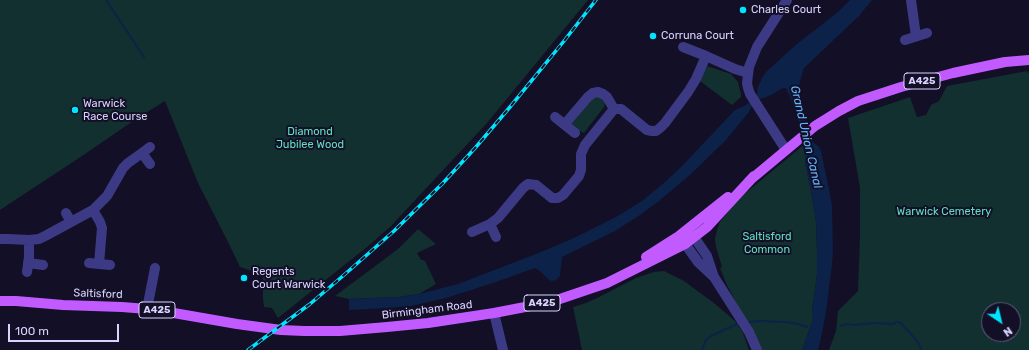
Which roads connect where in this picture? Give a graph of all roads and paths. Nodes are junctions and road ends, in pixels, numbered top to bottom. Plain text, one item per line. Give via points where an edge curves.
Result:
1 (787, 0) edge
2 (912, 0) edge
3 (927, 33) dead end
4 (916, 36) junction
5 (905, 40) dead end
6 (683, 46) dead end
7 (706, 56) junction
8 (1029, 60) edge
9 (748, 73) junction
10 (614, 109) junction
11 (555, 117) dead end
12 (565, 124) junction
13 (575, 133) dead end
14 (786, 150) junction
15 (150, 164) dead end
16 (93, 210) junction
17 (66, 212) dead end
18 (71, 222) junction
19 (490, 224) junction
20 (472, 232) dead end
21 (691, 233) junction
22 (496, 237) dead end
23 (0, 239) edge
24 (28, 240) junction
25 (682, 240) junction
26 (43, 265) dead end
27 (110, 265) dead end
28 (155, 268) dead end
29 (714, 276) junction
30 (0, 301) edge
31 (147, 309) junction
32 (494, 313) junction
33 (266, 328) joint
34 (503, 350) edge
35 (757, 350) edge

1 - 9 street via 757,47
2 - 4 street
3 - 4 street
4 - 5 street
6 - 7 street
7 - 9 street
7 - 10 street via 692,86 658,130 649,131 621,109
8 - 14 main road, Birmingham Road / A425 via 976,68 902,86 858,101 818,124
9 - 14 street via 750,94
10 - 12 street via 607,97 596,92 588,97
10 - 19 street via 585,145 581,154 579,176 563,195 552,198 536,185 528,184
11 - 12 street
12 - 13 street
14 - 21 main road, Birmingham Road via 754,176 707,227
15 - 16 street via 146,150 128,163 107,196
16 - 18 street
16 - 27 street via 102,228 94,263
17 - 18 street
18 - 24 street via 43,237
19 - 20 street
19 - 22 street
21 - 25 main road, Birmingham Road
21 - 29 street via 707,256
23 - 24 street
24 - 26 street via 28,268
25 - 29 street via 698,262
25 - 32 main road, Birmingham Road / A425 via 607,283 551,302
28 - 31 street
29 - 35 street
30 - 31 main road, Saltisford / A425
31 - 33 main road, Saltisford / A425
32 - 33 main road, Birmingham Road / A425 via 361,330 304,331
32 - 34 street

